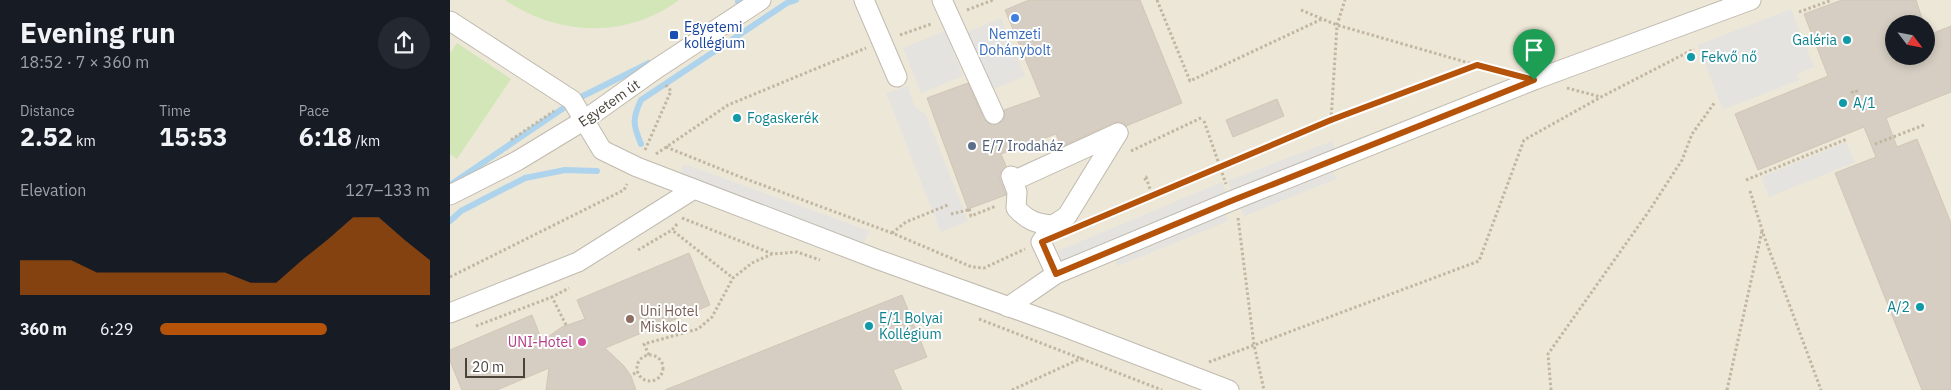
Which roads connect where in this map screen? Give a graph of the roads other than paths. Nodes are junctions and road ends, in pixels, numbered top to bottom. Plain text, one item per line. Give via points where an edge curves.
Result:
1 (761, 0) edge
2 (864, 0) edge
3 (1751, 0) edge
4 (946, 8) edge
5 (450, 20) edge
6 (898, 77) dead end
7 (994, 114) dead end
8 (583, 122) junction
9 (694, 189) junction
10 (450, 195) edge
11 (1053, 225) junction
12 (1056, 274) junction
13 (1008, 308) junction
14 (450, 313) edge
15 (1229, 390) edge

1 - 8 street, Egyetem út
2 - 6 street
3 - 12 street via 1534,80
4 - 7 street
5 - 8 street via 572,100
8 - 9 street via 602,150
8 - 10 street, Egyetem út
9 - 13 street
9 - 14 street via 578,262
11 - 11 street via 1067,216 1118,133 1014,185 1016,208 1038,224
11 - 12 street via 1042,242
12 - 13 street
13 - 15 street

